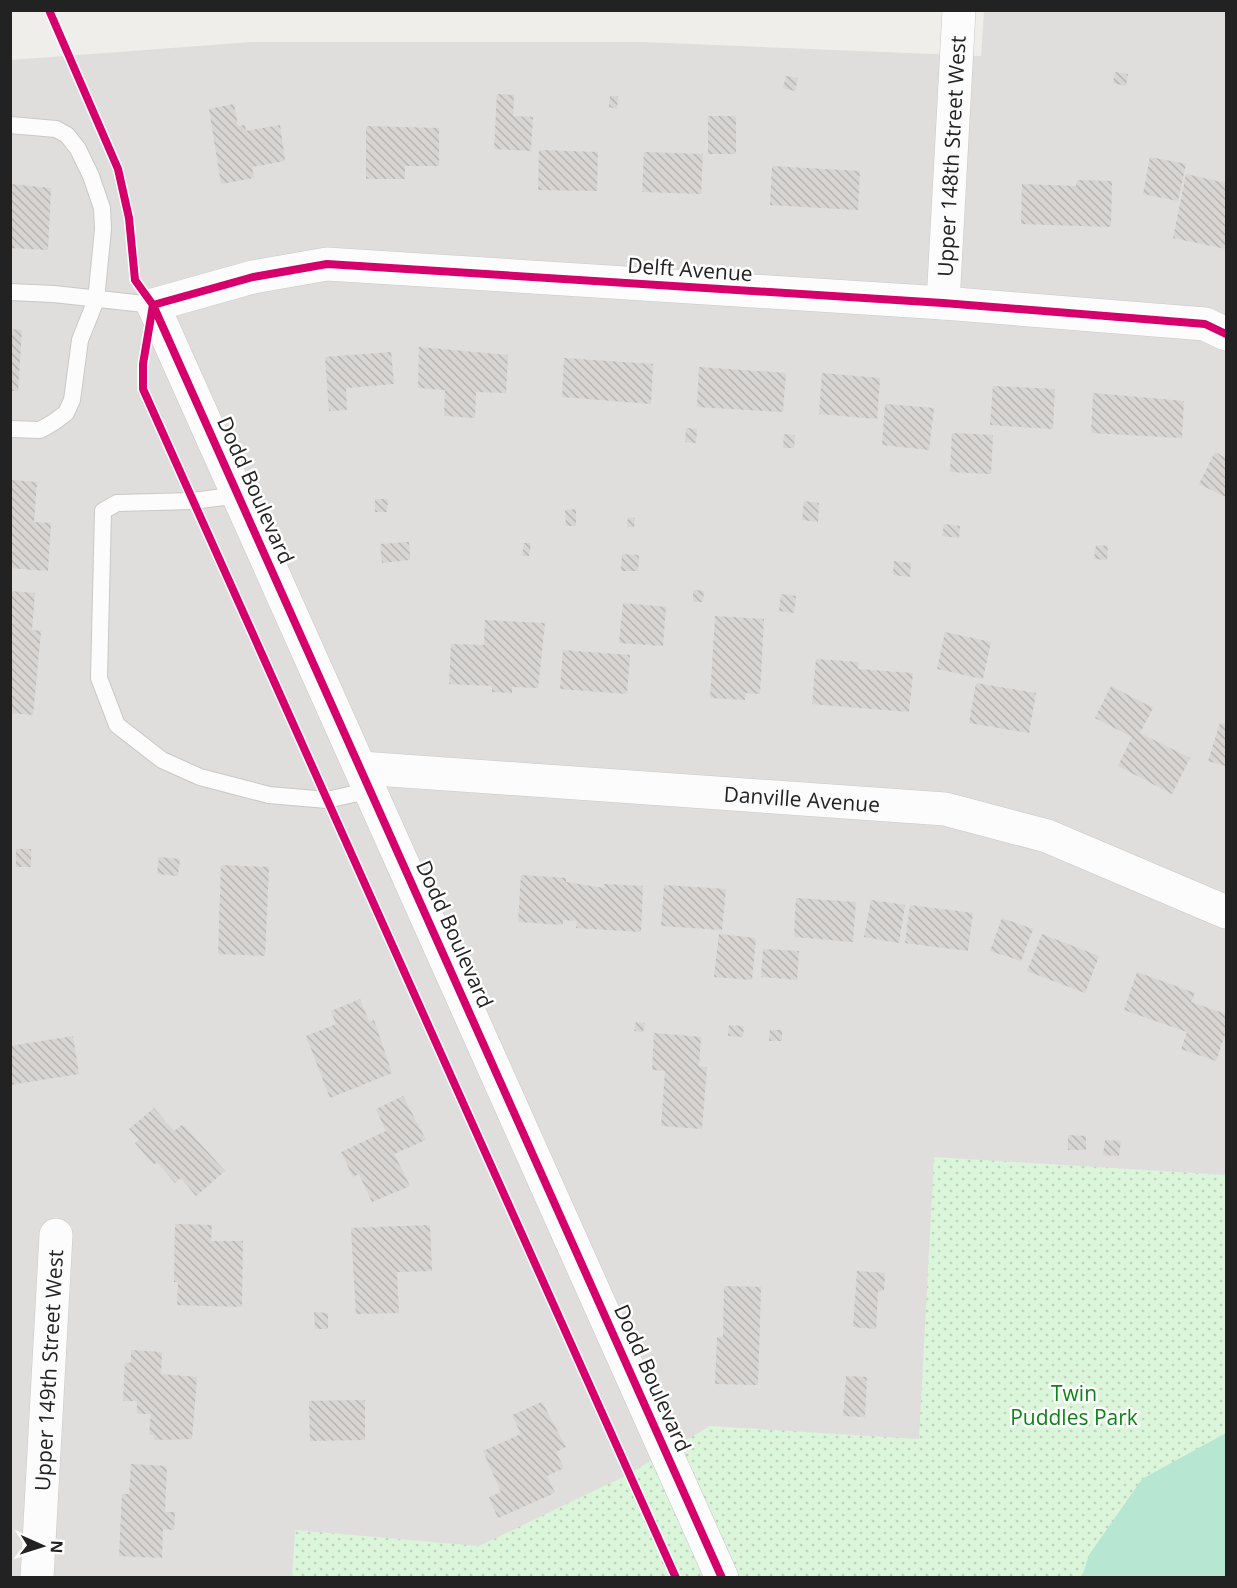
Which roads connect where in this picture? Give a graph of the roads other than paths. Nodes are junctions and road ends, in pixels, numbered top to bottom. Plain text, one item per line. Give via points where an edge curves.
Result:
1 (959, 10) edge
2 (10, 125) edge
3 (10, 291) edge
4 (96, 300) junction
5 (943, 303) junction
6 (153, 305) junction
7 (1227, 334) edge
8 (10, 429) edge
9 (238, 495) junction
10 (366, 779) junction
11 (1227, 912) edge
12 (56, 1235) dead end
13 (37, 1578) edge
14 (722, 1578) edge

1 - 5 street, Upper 148th Street West
2 - 4 lane via 56,129 68,135 87,167 102,208
3 - 4 lane
4 - 6 lane
4 - 8 lane via 80,340 72,400 66,413 40,430
5 - 6 street, Delft Avenue via 327,264 253,277
5 - 7 street, Delft Avenue via 1205,324
6 - 9 street, Dodd Boulevard
9 - 10 street, Dodd Boulevard
9 - 10 lane via 193,501 117,502 103,511 99,678 117,725 162,760 200,777 269,795 327,800
10 - 11 street, Danville Avenue via 945,809 1047,836
10 - 14 street, Dodd Boulevard
12 - 13 street, Upper 149th Street West

